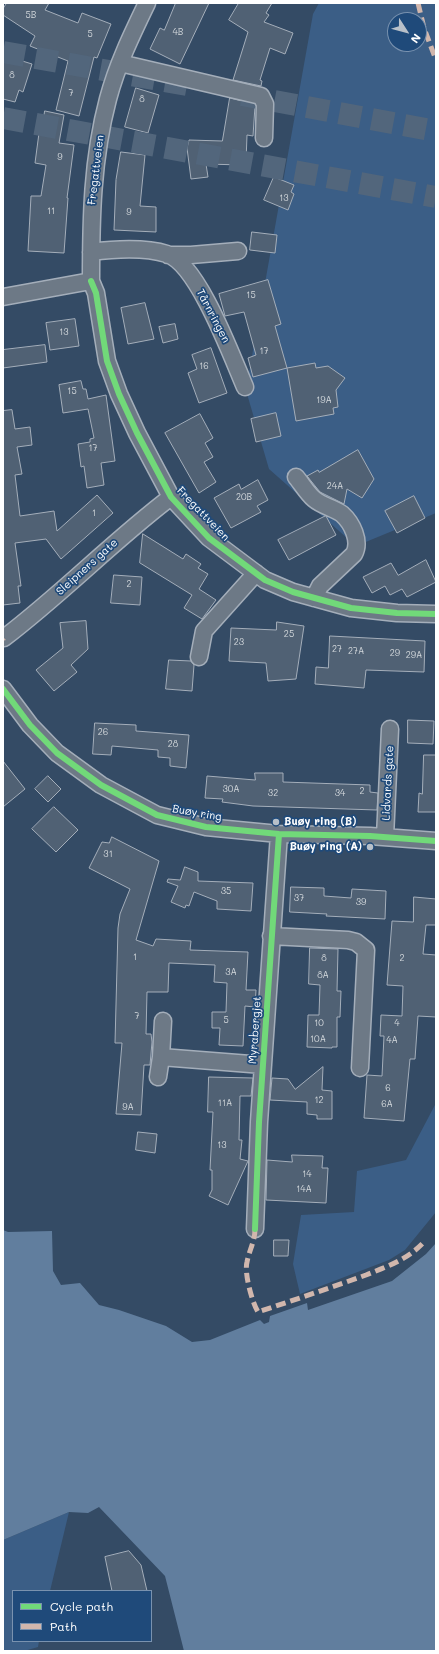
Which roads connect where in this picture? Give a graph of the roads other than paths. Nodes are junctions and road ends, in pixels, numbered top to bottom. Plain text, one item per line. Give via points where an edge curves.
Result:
1 (147, 3) edge
2 (120, 63) junction
3 (264, 138) dead end
4 (238, 251) dead end
5 (91, 252) junction
6 (168, 255) junction
7 (91, 281) junction
8 (3, 297) edge
9 (245, 386) dead end
10 (296, 477) dead end
11 (171, 497) junction
12 (256, 573) junction
13 (314, 598) junction
14 (436, 614) edge
15 (4, 638) edge
16 (199, 657) dead end
17 (3, 689) edge
18 (390, 730) dead end
19 (280, 834) junction
20 (385, 837) junction
21 (436, 841) edge
22 (271, 936) junction
23 (163, 1021) dead end
24 (160, 1057) junction
25 (263, 1065) junction
26 (360, 1068) dead end
27 (158, 1077) dead end
28 (255, 1228) dead end

1 - 2 street, Fregattveien
2 - 3 street via 261,96 265,104
2 - 5 street, Fregattveien via 108,98 97,146 91,213
4 - 6 street, Tårnringen
5 - 6 street, Tårnringen via 142,251
5 - 7 street, Fregattveien
6 - 9 street, Tårnringen via 189,273 208,304 223,332
7 - 8 street
7 - 11 street, Fregattveien via 96,293 107,361 119,394
10 - 13 street via 314,499 342,514 354,530 356,541 354,554 320,586
11 - 12 street, Fregattveien via 209,538
11 - 15 street, Sleipners gate
12 - 13 street, Fregattveien via 265,580
12 - 16 street via 204,631
13 - 14 street, Fregattveien via 373,611
17 - 19 street, Buøy ring via 30,725 57,753 100,785 129,801 157,815 194,824
18 - 20 street, Lidvards gate
19 - 20 street, Buøy ring
19 - 22 street, Myrabergjet
20 - 21 street, Buøy ring
22 - 25 street, Myrabergjet
22 - 26 street via 348,940 356,942 366,950
23 - 24 street
24 - 25 street
24 - 27 street
25 - 28 street, Myrabergjet

